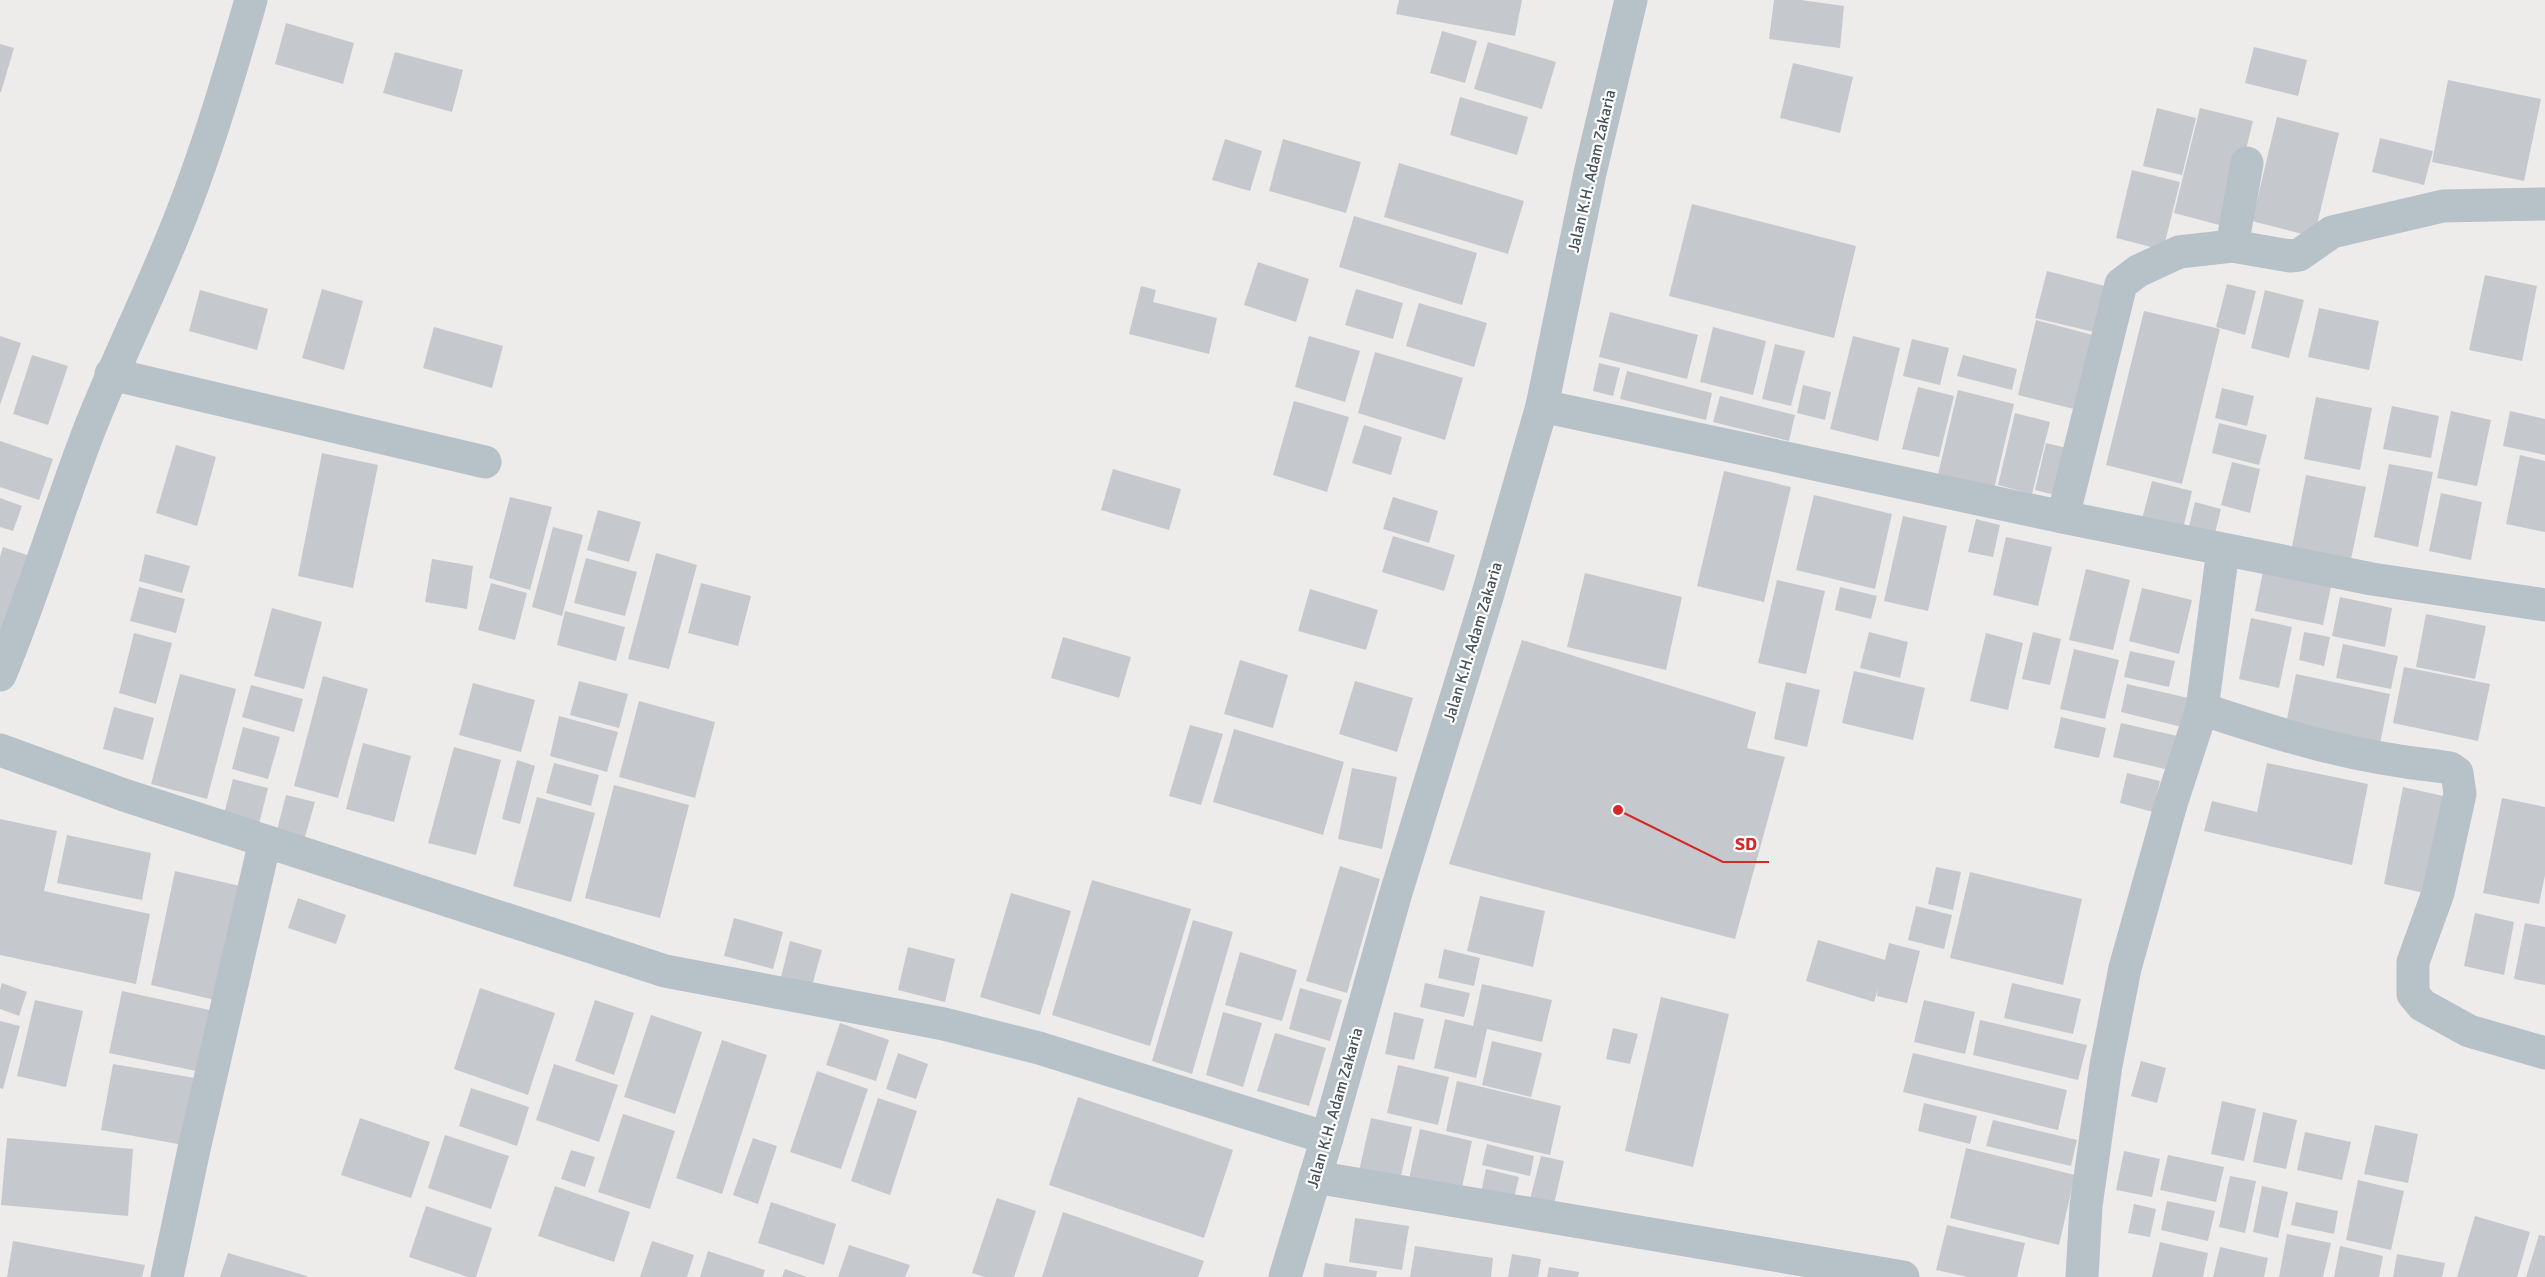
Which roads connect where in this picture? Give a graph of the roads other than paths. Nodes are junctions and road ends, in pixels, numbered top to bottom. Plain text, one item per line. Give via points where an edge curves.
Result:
1 (250, 0) edge
2 (1631, 0) edge
3 (2247, 164) dead end
4 (2545, 204) edge
5 (2232, 246) junction
6 (111, 374) junction
7 (1542, 406) junction
8 (485, 462) dead end
9 (2063, 517) junction
10 (2223, 550) junction
11 (2545, 605) edge
12 (0, 675) edge
13 (2202, 709) junction
14 (0, 750) edge
15 (265, 841) junction
16 (2545, 1053) edge
17 (1327, 1138) junction
18 (1315, 1177) junction
19 (167, 1277) edge
20 (1285, 1277) edge
21 (1903, 1277) edge
22 (2082, 1277) edge

1 - 6 street via 220,106 181,217
2 - 7 street, Jalan K.H. Adam Zakaria via 1590,173
3 - 5 street
4 - 5 street via 2443,206 2332,231 2299,255
5 - 9 street via 2179,252 2138,271 2121,284
6 - 8 street
6 - 12 street
7 - 9 street
7 - 17 street, Jalan K.H. Adam Zakaria
9 - 10 street
10 - 11 street via 2372,579
10 - 13 street
13 - 16 street via 2347,753 2450,768 2457,773 2460,794 2438,893 2413,962 2413,994 2422,1005 2469,1031
13 - 22 street via 2170,804 2125,968 2106,1065 2086,1206
14 - 15 street
15 - 17 street via 665,971 944,1024 1039,1048
15 - 19 street
17 - 18 street, Jalan K.H. Adam Zakaria
18 - 20 street, Jalan K.H. Adam Zakaria
18 - 21 street

